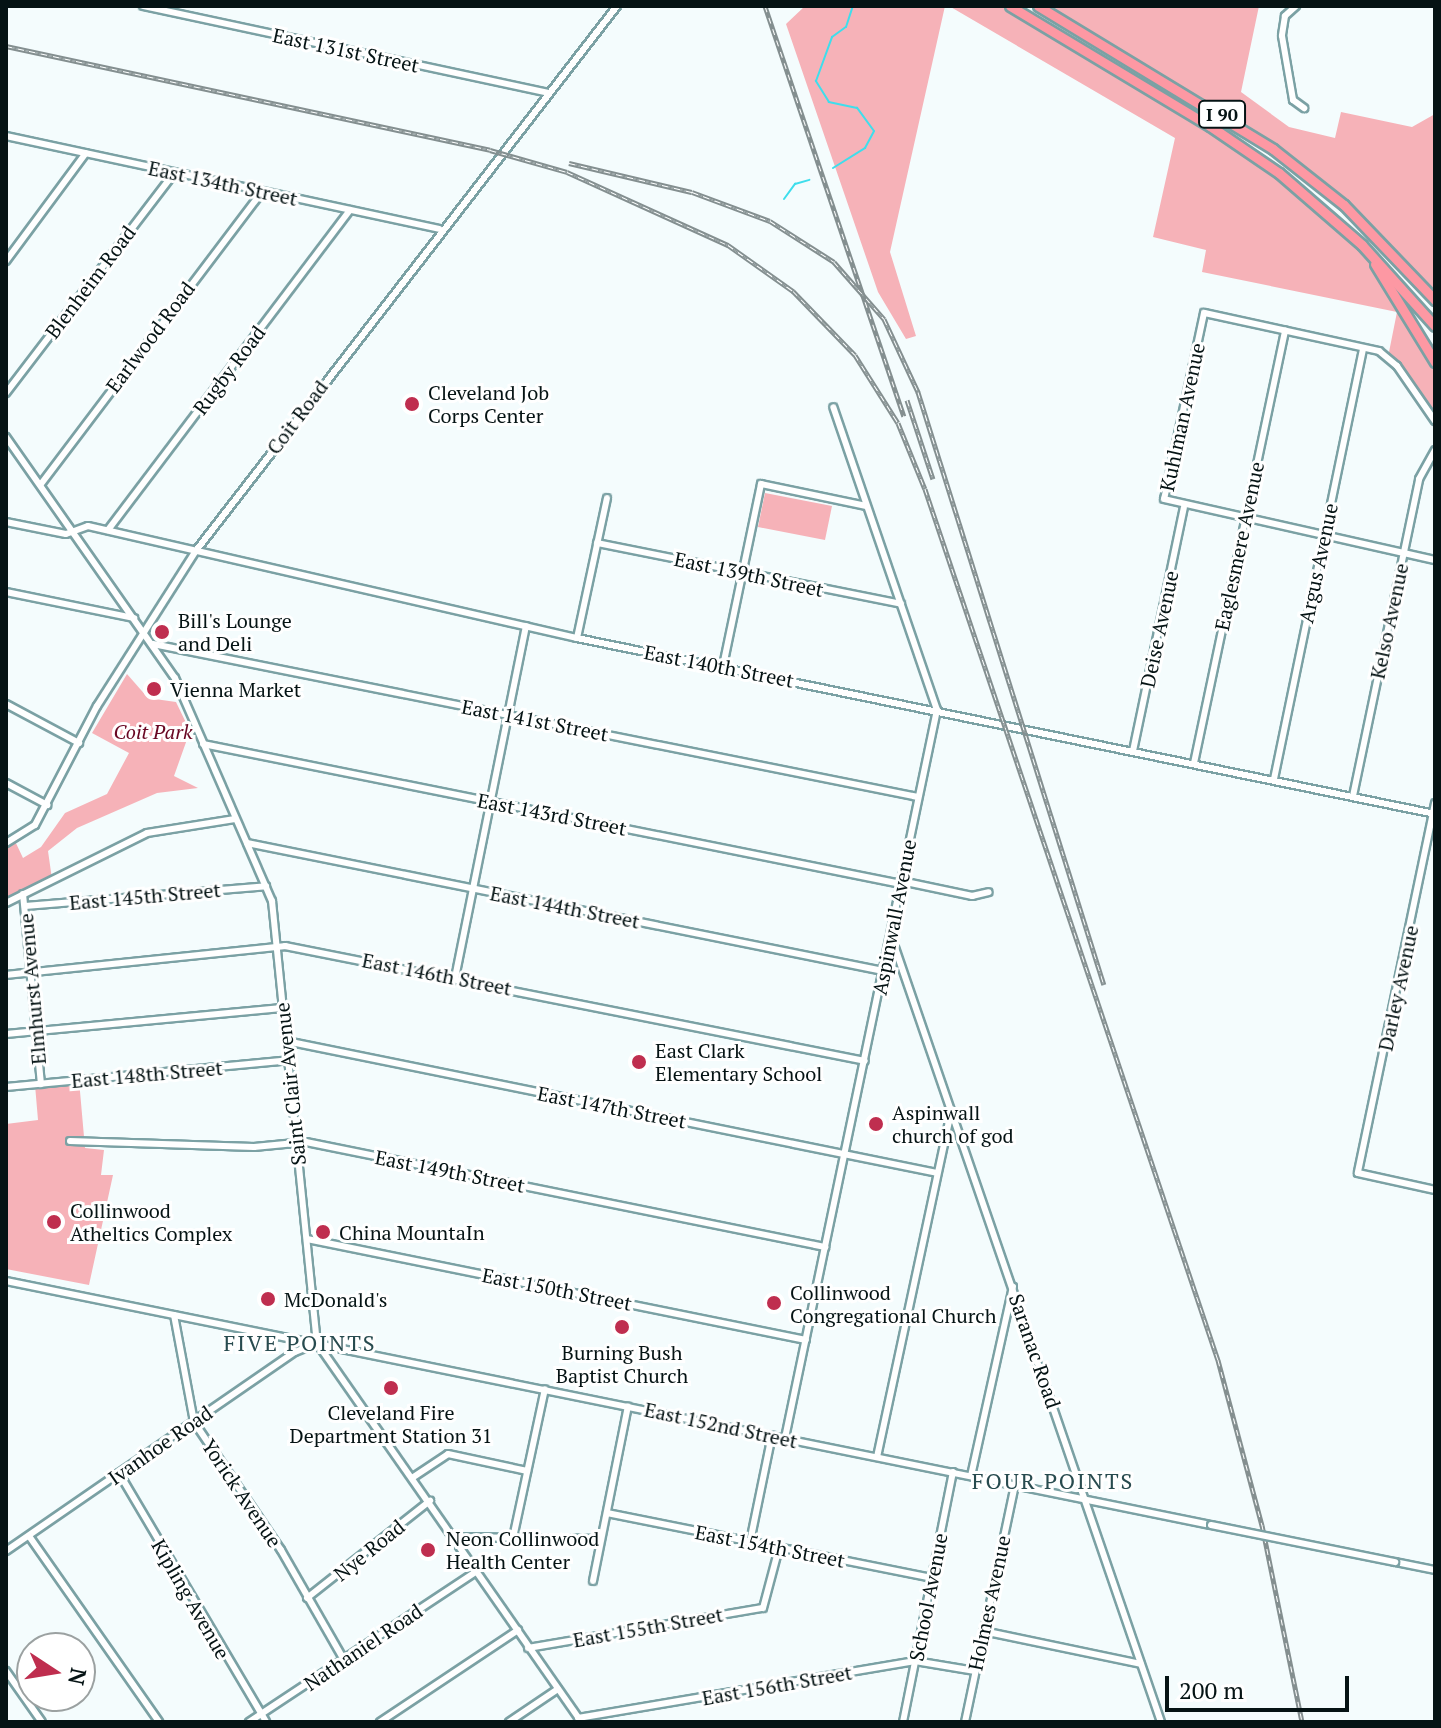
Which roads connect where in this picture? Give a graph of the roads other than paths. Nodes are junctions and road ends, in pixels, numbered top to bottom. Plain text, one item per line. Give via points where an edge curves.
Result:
1 (143, 6) edge
2 (617, 6) edge
3 (1010, 6) edge
4 (1038, 6) edge
5 (1296, 6) edge
6 (548, 93) junction
7 (1304, 108) dead end
8 (6, 136) edge
9 (86, 153) junction
10 (175, 172) junction
11 (262, 192) junction
12 (350, 210) junction
13 (439, 229) junction
14 (1362, 245) junction
15 (6, 261) edge
16 (1435, 300) edge
17 (1435, 326) edge
18 (1285, 330) junction
19 (1363, 348) junction
20 (1435, 362) edge
21 (6, 393) edge
22 (833, 407) dead end
23 (1435, 421) edge
24 (6, 437) edge
25 (1435, 450) edge
26 (41, 484) junction
27 (607, 498) dead end
28 (866, 506) junction
29 (1184, 507) junction
30 (1244, 520) junction
31 (6, 522) edge
32 (75, 530) junction
33 (108, 530) junction
34 (1323, 537) junction
35 (597, 543) junction
36 (195, 552) junction
37 (1403, 554) junction
38 (1435, 560) edge
39 (743, 573) junction
40 (6, 592) edge
41 (901, 604) junction
42 (134, 618) junction
43 (526, 626) junction
44 (144, 633) junction
45 (577, 638) junction
46 (152, 644) junction
47 (723, 666) junction
48 (6, 704) edge
49 (937, 710) junction
50 (508, 714) junction
51 (79, 743) junction
52 (203, 744) junction
53 (1133, 751) junction
54 (1194, 763) junction
55 (1274, 779) junction
56 (6, 783) edge
57 (1353, 796) junction
58 (918, 797) junction
59 (490, 801) junction
60 (1435, 803) edge
61 (47, 805) junction
62 (1435, 814) edge
63 (235, 819) junction
64 (6, 843) edge
65 (247, 843) junction
66 (901, 882) junction
67 (266, 886) junction
68 (473, 888) junction
69 (989, 892) dead end
70 (23, 894) junction
71 (6, 903) edge
72 (25, 906) junction
73 (891, 936) junction
74 (276, 947) junction
75 (883, 971) junction
76 (31, 973) junction
77 (6, 975) edge
78 (455, 978) junction
79 (282, 1008) junction
80 (36, 1032) junction
81 (6, 1034) edge
82 (286, 1041) junction
83 (289, 1060) junction
84 (865, 1061) junction
85 (41, 1084) junction
86 (6, 1087) edge
87 (952, 1107) junction
88 (70, 1141) dead end
89 (297, 1143) junction
90 (844, 1154) junction
91 (937, 1173) junction
92 (1435, 1190) edge
93 (307, 1239) junction
94 (825, 1247) junction
95 (6, 1281) edge
96 (1013, 1287) junction
97 (174, 1315) junction
98 (806, 1340) junction
99 (317, 1343) junction
100 (545, 1389) junction
101 (628, 1406) junction
102 (194, 1422) junction
103 (772, 1435) junction
104 (785, 1438) junction
105 (877, 1457) junction
106 (527, 1471) junction
107 (953, 1472) junction
108 (119, 1473) junction
109 (971, 1476) junction
110 (412, 1478) junction
111 (1015, 1485) junction
112 (1085, 1499) junction
113 (430, 1501) junction
114 (607, 1513) junction
115 (29, 1536) junction
116 (455, 1537) junction
117 (513, 1538) junction
118 (601, 1539) junction
119 (750, 1542) junction
120 (779, 1548) junction
121 (6, 1551) edge
122 (1435, 1570) edge
123 (477, 1571) junction
124 (932, 1578) junction
125 (593, 1581) dead end
126 (307, 1598) junction
127 (518, 1630) junction
128 (983, 1631) junction
129 (528, 1648) junction
130 (344, 1660) junction
131 (915, 1661) junction
132 (1141, 1664) junction
133 (6, 1671) edge
134 (975, 1671) junction
135 (558, 1689) junction
136 (260, 1714) junction
137 (580, 1720) edge
138 (42, 1722) edge
139 (159, 1722) edge
140 (249, 1722) edge
141 (266, 1722) edge
142 (380, 1722) edge
143 (509, 1722) edge
144 (903, 1722) edge
145 (965, 1722) edge
146 (1161, 1722) edge

1 - 6 street, East 131st Street
2 - 6 street, Coit Road
3 - 14 highway, I 90 via 1245,149
4 - 16 highway, I 90 via 1273,149 1344,205
5 - 7 street via 1285,16 1282,36 1293,100
6 - 13 street, Coit Road
8 - 9 street, East 134th Street
9 - 10 street, East 134th Street
9 - 15 street
10 - 11 street, East 134th Street
10 - 21 street, Blenheim Road
11 - 12 street, East 134th Street
11 - 26 street, Earlwood Road
12 - 13 street, East 134th Street
12 - 33 street, Rugby Road
13 - 36 street, Coit Road
14 - 17 highway, I 90
14 - 20 highway
18 - 19 street
18 - 29 street, Kuhlman Avenue via 1204,313 1164,499
18 - 30 street, Eaglesmere Avenue
19 - 23 street via 1379,351 1397,366
19 - 34 street, Argus Avenue
22 - 28 street
24 - 26 street, Saint Clair Avenue
25 - 37 street, Kelso Avenue via 1419,479
26 - 32 street, Saint Clair Avenue
27 - 35 street
28 - 39 street via 761,484
28 - 41 street
29 - 30 street
29 - 53 street, Deise Avenue
30 - 34 street
30 - 54 street, Eaglesmere Avenue
31 - 32 street, East 140th Street via 66,534
32 - 33 street, East 140th Street
32 - 42 street, Saint Clair Avenue
33 - 36 street, East 140th Street
34 - 37 street
34 - 55 street, Argus Avenue
35 - 39 street, East 139th Street
35 - 45 street
36 - 43 street, East 140th Street
36 - 44 street, Coit Road
37 - 38 street
37 - 57 street, Kelso Avenue
39 - 41 street, East 139th Street
39 - 47 street
40 - 42 street
41 - 49 street
42 - 44 street, Saint Clair Avenue
43 - 45 street, East 140th Street
43 - 50 street
44 - 46 street, Saint Clair Avenue
44 - 51 street, Coit Road
45 - 47 street, East 140th Street
46 - 50 street, East 141st Street
46 - 52 street, Saint Clair Avenue via 175,678
47 - 49 street, East 140th Street
48 - 51 street
49 - 53 street, East 140th Street
49 - 58 street, Aspinwall Avenue
50 - 58 street, East 141st Street
50 - 59 street
51 - 61 street, Coit Road
52 - 59 street, East 143rd Street
52 - 63 street, Saint Clair Avenue
53 - 54 street, East 140th Street
54 - 55 street, East 140th Street
55 - 57 street, East 140th Street
56 - 61 street
57 - 62 street, East 140th Street
58 - 66 street, Aspinwall Avenue
59 - 66 street, East 143rd Street
59 - 68 street
60 - 62 street, Darley Avenue
61 - 64 street, Coit Road via 29,833
62 - 92 street, Darley Avenue via 1358,1173
63 - 65 street, Saint Clair Avenue
63 - 70 street via 147,833
65 - 67 street, Saint Clair Avenue
65 - 68 street, East 144th Street
66 - 69 street, East 143rd Street via 972,896
66 - 73 street, Aspinwall Avenue
67 - 72 street, East 145th Street
67 - 74 street, Saint Clair Avenue
68 - 75 street, East 144th Street
68 - 78 street
70 - 71 street
70 - 72 street, Elmhurst Avenue
72 - 76 street, Elmhurst Avenue
73 - 75 street, Aspinwall Avenue
73 - 87 street, Saranac Road
74 - 76 street, East 146th Street
74 - 78 street, East 146th Street
74 - 79 street, Saint Clair Avenue
75 - 84 street, Aspinwall Avenue
76 - 77 street, East 146th Street
76 - 80 street, Elmhurst Avenue
78 - 84 street, East 146th Street
79 - 80 street
79 - 82 street, Saint Clair Avenue
80 - 81 street
80 - 85 street, Elmhurst Avenue
82 - 83 street, Saint Clair Avenue
82 - 90 street, East 147th Street
83 - 85 street, East 148th Street
83 - 89 street, Saint Clair Avenue
84 - 90 street, Aspinwall Avenue
85 - 86 street, East 148th Street
87 - 91 street
87 - 96 street, Saranac Road
88 - 89 street, East 149th Street
89 - 93 street, Saint Clair Avenue
89 - 94 street, East 149th Street
90 - 91 street, East 147th Street
90 - 94 street, Aspinwall Avenue
91 - 105 street
93 - 98 street, East 150th Street
93 - 99 street, Saint Clair Avenue
94 - 98 street, Aspinwall Avenue
95 - 97 street, East 152nd Street
96 - 109 street
96 - 112 street, Saranac Road
97 - 99 street, East 152nd Street
97 - 102 street, Yorick Avenue
98 - 104 street, Aspinwall Avenue
99 - 100 street, East 152nd Street
99 - 102 street, Ivanhoe Road via 295,1352
99 - 110 street, Saint Clair Avenue
100 - 101 street, East 152nd Street
100 - 106 street
101 - 103 street, East 152nd Street
101 - 114 street
102 - 108 street, Ivanhoe Road
102 - 126 street, Yorick Avenue via 281,1550
103 - 104 street, East 152nd Street
103 - 119 street
104 - 105 street, East 152nd Street
105 - 107 street, East 152nd Street
106 - 110 street via 448,1454
106 - 117 street
107 - 109 street, East 152nd Street
107 - 124 street, School Avenue
108 - 115 street, Ivanhoe Road
108 - 136 street, Kipling Avenue
109 - 111 street, East 152nd Street
110 - 113 street, Saint Clair Avenue
111 - 112 street, East 152nd Street
111 - 128 street, Holmes Avenue
112 - 122 street, East 152nd Street, bridge
112 - 132 street, Saranac Road
113 - 116 street, Saint Clair Avenue
113 - 126 street, Nye Road
114 - 118 street
114 - 119 street, East 154th Street
115 - 121 street, Ivanhoe Road
115 - 139 street
116 - 117 street
116 - 123 street, Saint Clair Avenue
117 - 118 street
118 - 125 street
119 - 120 street, East 154th Street
120 - 124 street, East 154th Street
120 - 129 street, East 155th Street via 768,1605
123 - 127 street, Saint Clair Avenue
123 - 130 street, Nathaniel Road
124 - 131 street, School Avenue
126 - 130 street, Yorick Avenue
127 - 129 street, Saint Clair Avenue
127 - 142 street
128 - 132 street
128 - 134 street, Holmes Avenue
129 - 135 street, Saint Clair Avenue
130 - 136 street, Nathaniel Road
131 - 134 street, East 156th Street
131 - 137 street, East 156th Street
131 - 144 street, School Avenue
132 - 146 street, Saranac Road
133 - 138 street
134 - 145 street, Holmes Avenue
135 - 137 street, Saint Clair Avenue
135 - 143 street
136 - 140 street, Nathaniel Road
136 - 141 street, Kipling Avenue

